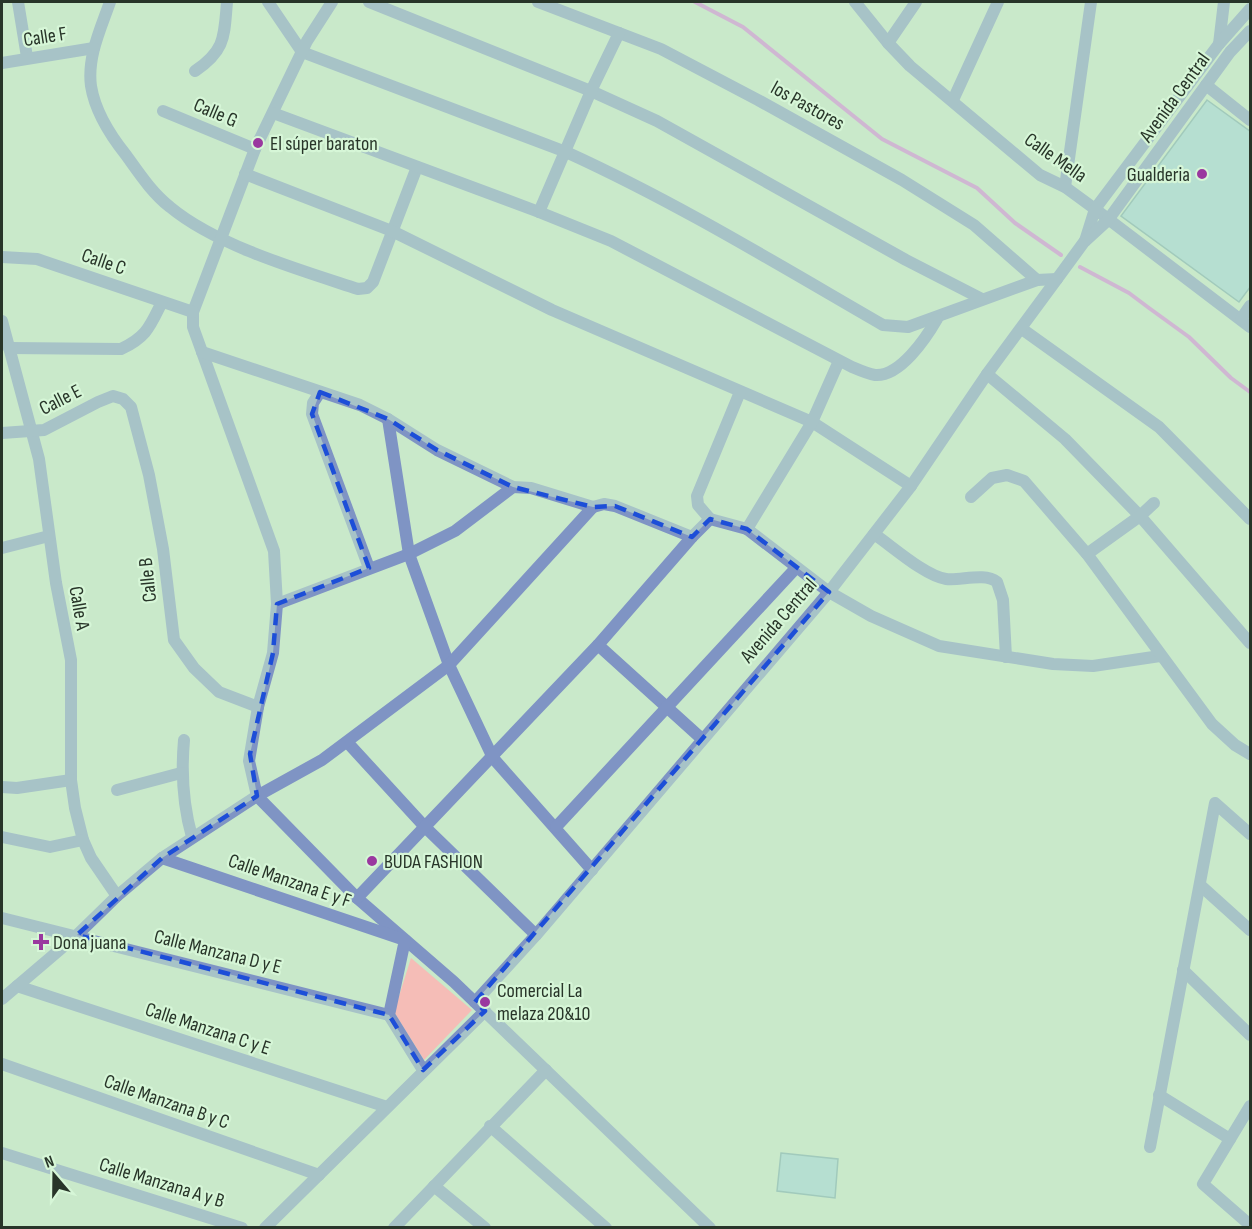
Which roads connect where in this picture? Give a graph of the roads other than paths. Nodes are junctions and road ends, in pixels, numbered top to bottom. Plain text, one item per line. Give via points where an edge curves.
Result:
1 (18, 2) edge
2 (110, 2) edge
3 (226, 2) edge
4 (268, 2) edge
5 (332, 2) edge
6 (369, 2) edge
7 (538, 2) edge
8 (855, 2) edge
9 (916, 2) edge
10 (998, 2) edge
11 (1091, 2) edge
12 (1224, 2) edge
13 (1251, 9) edge
14 (1251, 31) edge
15 (619, 33) junction
16 (888, 44) junction
17 (1219, 44) junction
18 (94, 48) junction
19 (302, 52) junction
20 (27, 57) junction
21 (2, 63) edge
22 (195, 71) dead end
23 (1206, 85) junction
24 (591, 91) junction
25 (953, 100) junction
26 (163, 111) dead end
27 (273, 113) junction
28 (1251, 120) edge
29 (255, 149) junction
30 (567, 152) junction
31 (417, 167) junction
32 (245, 174) junction
33 (1065, 187) junction
34 (1095, 209) junction
35 (539, 212) junction
36 (1108, 220) junction
37 (392, 231) junction
38 (220, 238) junction
39 (1084, 242) junction
40 (2, 257) edge
41 (1057, 279) junction
42 (1037, 280) junction
43 (981, 299) junction
44 (162, 302) junction
45 (1251, 306) edge
46 (193, 312) junction
47 (937, 319) junction
48 (2, 321) edge
49 (1246, 323) edge
50 (1022, 328) junction
51 (9, 348) junction
52 (202, 352) junction
53 (839, 360) junction
54 (987, 374) junction
55 (321, 392) junction
56 (740, 392) junction
57 (131, 407) joint
58 (388, 419) junction
59 (812, 422) junction
60 (2, 433) edge
61 (33, 433) junction
62 (911, 486) junction
63 (513, 487) junction
64 (971, 497) dead end
65 (1154, 503) dead end
66 (593, 507) junction
67 (1140, 516) junction
68 (710, 519) junction
69 (1251, 519) edge
70 (747, 529) junction
71 (874, 534) junction
72 (50, 537) junction
73 (692, 537) junction
74 (2, 548) edge
75 (409, 554) junction
76 (1087, 554) junction
77 (369, 568) junction
78 (796, 568) junction
79 (829, 592) junction
80 (277, 603) junction
81 (1251, 643) edge
82 (598, 645) junction
83 (1160, 656) junction
84 (1006, 657) junction
85 (449, 665) junction
86 (258, 707) junction
87 (665, 708) junction
88 (702, 739) junction
89 (184, 740) dead end
90 (348, 743) junction
91 (1251, 754) edge
92 (493, 758) junction
93 (181, 773) junction
94 (71, 780) junction
95 (2, 787) edge
96 (117, 790) dead end
97 (256, 796) junction
98 (1251, 816) edge
99 (425, 827) junction
100 (555, 827) junction
101 (1246, 830) edge
102 (2, 837) edge
103 (192, 837) junction
104 (83, 840) junction
105 (162, 858) junction
106 (592, 870) junction
107 (1200, 885) junction
108 (117, 896) junction
109 (357, 898) junction
110 (2, 918) edge
111 (1251, 930) edge
112 (77, 935) junction
113 (536, 936) junction
114 (405, 940) junction
115 (1183, 970) junction
116 (17, 986) junction
117 (2, 999) edge
118 (475, 1002) junction
119 (485, 1011) junction
120 (389, 1015) junction
121 (1251, 1035) edge
122 (2, 1064) edge
123 (423, 1070) junction
124 (546, 1070) junction
125 (1159, 1095) junction
126 (387, 1107) junction
127 (1250, 1110) edge
128 (490, 1125) junction
129 (1230, 1139) junction
130 (1150, 1146) dead end
131 (2, 1153) edge
132 (319, 1175) junction
133 (434, 1186) junction
134 (1251, 1226) edge
135 (243, 1227) edge
136 (265, 1227) edge
137 (394, 1227) edge
138 (485, 1227) edge
139 (606, 1227) edge
140 (710, 1227) edge

1 - 20 street
2 - 18 street
3 - 22 street via 224,41 213,59
4 - 19 street
5 - 19 street
6 - 24 street
7 - 15 street, los Pastores
8 - 16 street, Calle Mella
9 - 16 street
10 - 25 street
11 - 33 street
12 - 17 street
13 - 17 street, Avenida Central
14 - 23 street, Avenida Central
15 - 24 street
15 - 42 street, los Pastores via 661,49 729,84 902,180 974,225
16 - 25 street, Calle Mella
17 - 34 street, Avenida Central
18 - 20 street, Calle F
18 - 38 street via 91,84 104,122 117,143 168,206
19 - 27 street
19 - 30 street
20 - 21 street, Calle F
23 - 28 street
23 - 36 street, Avenida Central
24 - 30 street
24 - 43 street via 657,121
25 - 33 street, Calle Mella via 1040,175
26 - 29 street, Calle G
27 - 29 street
27 - 31 street
29 - 32 street
30 - 35 street
30 - 47 street via 687,212 883,325 908,327
31 - 35 street
31 - 37 street
32 - 37 street
32 - 38 street
33 - 34 street, Calle Mella
34 - 36 street, Calle Mella
34 - 39 street, Avenida Central
35 - 53 street via 611,242
36 - 39 street, Avenida Central
36 - 49 street, Calle Mella
37 - 38 street via 373,282 358,289
37 - 56 street via 552,310
38 - 46 street
39 - 41 street, Avenida Central
40 - 44 street, Calle C via 37,259
41 - 42 street
41 - 50 street, Avenida Central
42 - 43 street
43 - 47 street
44 - 46 street, Calle C
44 - 51 street via 147,333 121,349
45 - 49 street
46 - 52 street via 193,327
47 - 53 street via 925,340 887,374 875,375
48 - 51 street, Calle A
50 - 54 street, Avenida Central
50 - 69 street via 1160,427
51 - 61 street, Calle A
52 - 55 street
52 - 80 street via 274,551
53 - 59 street
54 - 62 street, Avenida Central
54 - 67 street via 1065,439
55 - 58 street
55 - 77 street via 313,403 312,414
56 - 59 street
56 - 68 street via 697,496 698,505
57 - 61 street, Calle E via 113,396
57 - 86 street, Calle B via 163,549 174,640 194,668 219,692
58 - 63 street via 437,450
58 - 75 street
59 - 62 street
59 - 70 street
60 - 61 street, Calle E
61 - 72 street, Calle A
62 - 71 street, Avenida Central
63 - 66 street via 531,488
63 - 75 street via 455,531
64 - 76 street via 992,478 1016,477 1024,481
65 - 67 street
66 - 73 street via 615,506
66 - 85 street
67 - 76 street
67 - 81 street
68 - 70 street
68 - 73 street
70 - 78 street
71 - 79 street, Avenida Central
71 - 84 street via 938,577 989,578 997,582 1004,600
72 - 74 street
72 - 94 street, Calle A via 71,660
73 - 82 street
75 - 77 street
75 - 85 street
76 - 83 street
77 - 80 street
78 - 79 street
78 - 87 street
79 - 84 street via 871,616 939,646
79 - 88 street, Avenida Central
80 - 86 street via 273,653
82 - 87 street
82 - 92 street
83 - 84 street via 1093,666
83 - 91 street via 1212,724 1234,745
85 - 90 street
85 - 92 street
86 - 97 street via 249,761
87 - 88 street
87 - 100 street
88 - 106 street, Avenida Central
89 - 93 street
90 - 97 street
90 - 99 street
92 - 99 street
92 - 100 street
93 - 96 street
93 - 103 street
94 - 95 street
94 - 104 street, Calle A
97 - 103 street
97 - 109 street
98 - 101 street
99 - 109 street
99 - 113 street
100 - 106 street
101 - 107 street via 1215,803
102 - 104 street via 50,847
103 - 105 street
104 - 108 street, Calle A
105 - 108 street
105 - 114 street, Calle Manzana E y F
106 - 113 street, Avenida Central
107 - 111 street
107 - 115 street
108 - 112 street
109 - 114 street
110 - 112 street, Calle Manzana D y E
112 - 116 street
112 - 120 street, Calle Manzana D y E
113 - 118 street, Avenida Central
114 - 118 street
114 - 120 street
115 - 121 street
115 - 125 street
116 - 117 street
116 - 126 street, Calle Manzana C y E
118 - 119 street
119 - 123 street
119 - 124 street
120 - 123 street
122 - 132 street, Calle Manzana B y C
123 - 126 street
124 - 128 street
124 - 140 street
125 - 129 street
125 - 130 street
126 - 132 street
127 - 129 street
128 - 133 street
128 - 139 street
129 - 134 street via 1203,1184
131 - 135 street, Calle Manzana A y B
132 - 136 street
133 - 137 street
133 - 138 street

